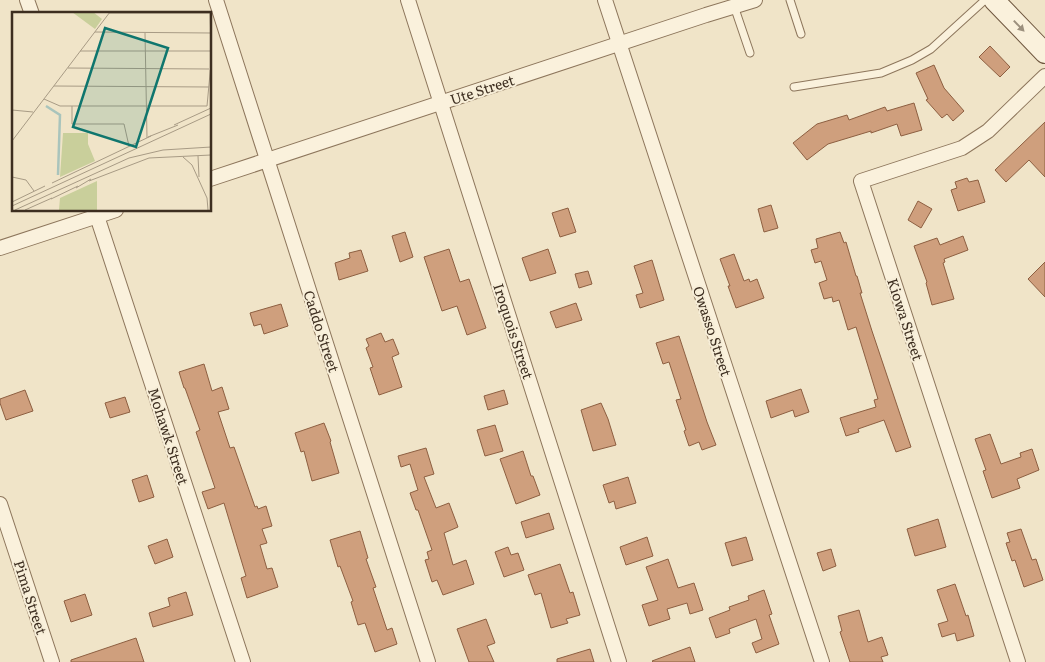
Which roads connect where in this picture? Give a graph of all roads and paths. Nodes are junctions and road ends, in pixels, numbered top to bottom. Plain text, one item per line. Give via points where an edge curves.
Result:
1 (27, 0) edge
2 (216, 0) edge
3 (408, 0) edge
4 (605, 0) edge
5 (755, 0) edge
6 (790, 0) edge
7 (985, 0) edge
8 (994, 0) edge
9 (734, 6) junction
10 (31, 12) edge
11 (801, 34) dead end
12 (619, 43) junction
13 (1045, 52) edge
14 (750, 53) dead end
15 (1045, 76) edge
16 (794, 87) dead end
17 (441, 102) junction
18 (267, 160) junction
19 (211, 179) edge
20 (109, 211) edge
21 (96, 213) edge
22 (0, 248) edge
23 (0, 504) edge
24 (52, 662) edge
25 (243, 662) edge
26 (428, 662) edge
27 (619, 662) edge
28 (822, 662) edge
29 (1018, 662) edge

1 - 10 street
2 - 18 street, Caddo Street
3 - 17 street, Iroquois Street
4 - 12 street, Owasso Street
5 - 9 street, Ute Street
6 - 11 lane
7 - 16 lane via 931,49 912,60 881,73
8 -> 13 main road
9 - 12 street, Ute Street
9 - 14 lane
12 - 17 street, Ute Street
12 - 28 street, Owasso Street
15 - 29 street, Kiowa Street via 988,131 962,148 861,181
17 - 18 street, Ute Street
17 - 27 street, Iroquois Street
18 - 19 street, Ute Street
18 - 26 street, Caddo Street
20 - 21 street
21 - 22 street
21 - 25 street, Mohawk Street
23 - 24 street, Pima Street

